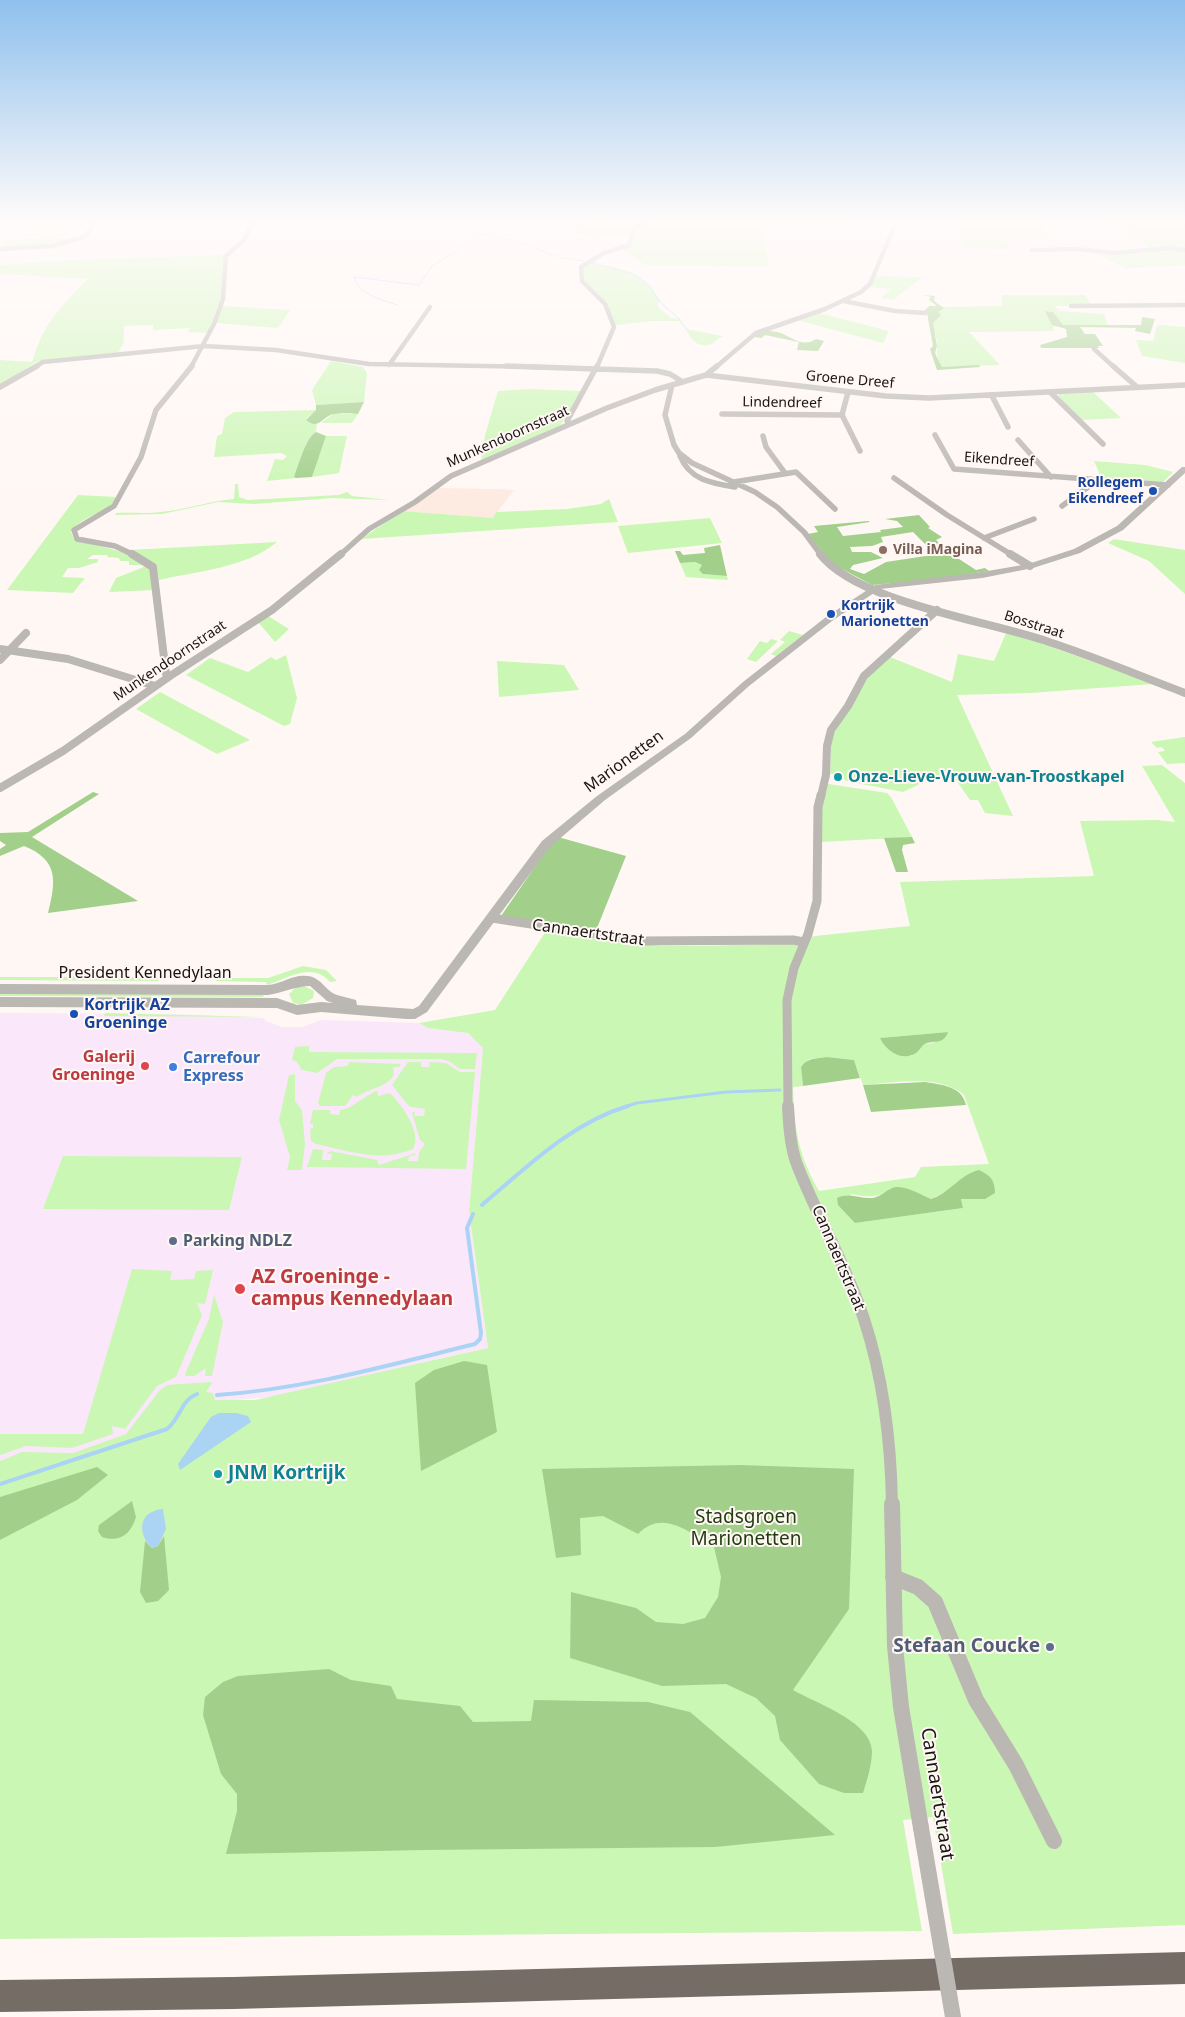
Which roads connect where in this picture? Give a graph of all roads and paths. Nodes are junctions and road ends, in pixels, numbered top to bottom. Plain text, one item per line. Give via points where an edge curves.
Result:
1 (217, 314) edge
2 (424, 314) edge
3 (609, 314) edge
4 (807, 314) edge
5 (204, 346) junction
6 (1094, 349) dead end
7 (389, 365) junction
8 (596, 369) junction
9 (706, 376) junction
10 (683, 382) junction
11 (672, 385) junction
12 (1185, 385) edge
13 (0, 387) edge
14 (1137, 387) junction
15 (848, 392) junction
16 (1050, 392) junction
17 (992, 396) junction
18 (722, 414) dead end
19 (842, 415) junction
20 (570, 424) junction
21 (1008, 427) dead end
22 (935, 435) dead end
23 (764, 436) dead end
24 (1018, 440) dead end
25 (1103, 444) dead end
26 (860, 451) dead end
27 (679, 453) junction
28 (1185, 469) edge
29 (785, 473) junction
30 (1051, 477) junction
31 (894, 478) dead end
32 (1091, 479) junction
33 (734, 482) junction
34 (1168, 485) junction
35 (749, 489) junction
36 (1062, 506) dead end
37 (835, 509) dead end
38 (1034, 519) dead end
39 (984, 538) junction
40 (1030, 566) junction
41 (872, 590) junction
42 (937, 610) junction
43 (26, 633) dead end
44 (0, 649) edge
45 (10, 650) junction
46 (0, 660) edge
47 (170, 676) junction
48 (155, 686) junction
49 (1185, 693) edge
50 (0, 788) edge
51 (492, 918) junction
52 (804, 942) junction
53 (288, 986) junction
54 (0, 988) edge
55 (321, 990) junction
56 (432, 997) junction
57 (0, 998) edge
58 (0, 1002) edge
59 (284, 1003) junction
60 (308, 1008) junction
61 (894, 1577) junction
62 (1054, 1841) dead end
63 (1185, 1968) edge
64 (0, 1996) edge
65 (953, 2017) edge

1 - 5 street
2 - 7 street
3 - 8 street via 614,327
4 - 9 street, Munkendoornstraat via 756,333
5 - 7 street via 265,348
5 - 13 street via 43,362
5 - 47 street via 193,365 156,410 141,457 114,506 79,525 74,533 77,539 115,546 153,567 166,674
6 - 14 street
7 - 8 street
8 - 10 street via 666,372
8 - 20 street via 569,417 567,422
9 - 10 street, Munkendoornstraat
9 - 15 street, Groene Dreef
10 - 11 street, Munkendoornstraat
11 - 20 street, Munkendoornstraat
11 - 27 street via 666,416
12 - 14 street, Groene Dreef
14 - 16 street, Groene Dreef
15 - 17 street, Groene Dreef via 929,398
15 - 19 street, Lindendreef
16 - 17 street, Groene Dreef
16 - 25 street
17 - 21 street
18 - 19 street, Lindendreef
19 - 26 street, Lindendreef
20 - 47 street, Munkendoornstraat via 460,472 380,521 272,610
22 - 30 street, Eikendreef via 954,469
23 - 29 street via 766,446
24 - 30 street, Eikendreef
27 - 33 street via 692,463
27 - 35 street via 695,478
28 - 34 street
29 - 33 street
29 - 37 street via 796,472
30 - 32 street, Eikendreef
31 - 39 street
32 - 34 street, Eikendreef
32 - 36 street via 1091,485
33 - 35 street
34 - 40 street via 1120,528 1077,551
35 - 41 street, Bosstraat via 789,516 831,564
38 - 39 street
39 - 40 street
40 - 41 street via 951,580 888,585
41 - 42 street, Bosstraat
41 - 51 street, Marionetten via 822,624 746,684 688,736 601,798 556,835 540,851
42 - 49 street, Bosstraat via 1048,641
42 - 52 street, Cannaertstraat via 864,676 831,730 826,775 818,807 817,901
43 - 45 street
44 - 45 street
45 - 46 street
45 - 48 street via 84,663
47 - 48 street, Munkendoornstraat
48 - 50 street, Munkendoornstraat via 63,751
51 - 52 street, Cannaertstraat via 641,941
51 - 56 street, Marionetten
52 - 61 street, Cannaertstraat via 787,1000 789,1130 796,1161 864,1319 882,1384 891,1455
53 - 54 street, President Kennedylaan via 254,990
53 - 55 street, President Kennedylaan via 310,981
53 - 59 street via 283,994
55 - 56 street, President Kennedylaan via 336,999 365,1004 408,1006
55 - 60 street via 318,1002
56 - 60 street, President Kennedylaan via 422,1010 413,1014
57 - 59 street, President Kennedylaan via 276,999
58 - 59 street, President Kennedylaan
59 - 60 street, President Kennedylaan via 297,1010
61 - 62 street via 918,1588 935,1602 976,1700 1016,1765
61 - 65 street, Cannaertstraat, bridge via 895,1646 901,1707
63 - 64 highway via 233,1993

